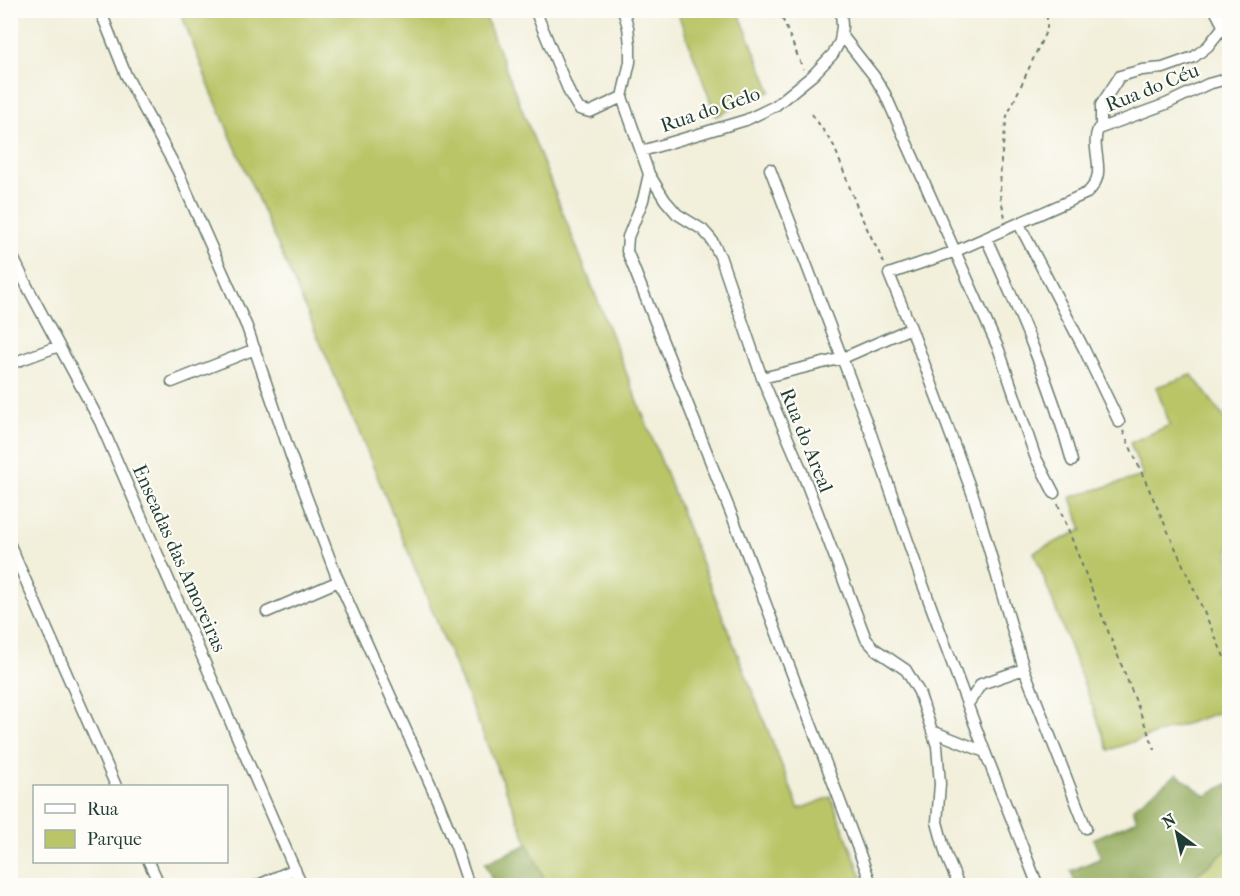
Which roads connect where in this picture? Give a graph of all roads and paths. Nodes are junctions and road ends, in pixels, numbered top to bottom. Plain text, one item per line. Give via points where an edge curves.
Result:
1 (100, 10) edge
2 (535, 10) edge
3 (623, 10) edge
4 (779, 10) edge
5 (841, 10) edge
6 (1047, 10) edge
7 (1215, 10) edge
8 (1223, 27) junction
9 (841, 34) junction
10 (1230, 39) edge
11 (1230, 78) edge
12 (808, 80) junction
13 (622, 98) junction
14 (812, 114) dead end
15 (1101, 127) junction
16 (642, 151) junction
17 (770, 169) dead end
18 (649, 174) junction
19 (1019, 224) junction
20 (1008, 228) junction
21 (986, 238) junction
22 (10, 251) edge
23 (956, 251) junction
24 (889, 274) junction
25 (910, 328) junction
26 (59, 346) junction
27 (255, 349) junction
28 (843, 358) junction
29 (10, 364) edge
30 (762, 378) junction
31 (172, 382) dead end
32 (1119, 422) joint
33 (1072, 461) dead end
34 (1054, 493) joint
35 (10, 545) edge
36 (339, 581) junction
37 (267, 612) dead end
38 (1024, 669) junction
39 (1230, 670) edge
40 (968, 704) junction
41 (932, 731) junction
42 (1155, 750) dead end
43 (985, 752) junction
44 (117, 785) edge
45 (1086, 828) dead end
46 (150, 863) edge
47 (295, 869) junction
48 (160, 885) edge
49 (256, 885) edge
50 (302, 885) edge
51 (469, 885) edge
52 (872, 885) edge
53 (959, 885) edge
54 (1038, 885) edge

1 - 27 street via 126,75 178,172
2 - 13 street via 579,109 590,112
3 - 13 street via 630,62
4 - 12 path
5 - 9 street, Rua do Gelo
6 - 20 path via 1047,29 1007,116 1000,195
7 - 8 street
8 - 10 street
8 - 15 street via 1194,57 1120,76 1101,105
9 - 12 street, Rua do Gelo via 833,54
9 - 23 street via 885,94
11 - 15 street, Rua do Céu
12 - 16 street, Rua do Gelo via 775,106 746,120
13 - 16 street, Rua do Areal
14 - 24 path via 834,146 859,212
15 - 19 street, Rua do Céu via 1096,132 1099,172 1093,188
16 - 18 street, Rua do Areal
17 - 28 street
18 - 30 street, Rua do Areal via 671,207 711,239
18 - 52 street via 627,251
19 - 20 street
19 - 32 street
20 - 21 street
21 - 23 street
21 - 33 street via 1023,319
22 - 26 street, Enseadas das Amoreiras
23 - 24 street
23 - 34 street via 999,350 1035,456
24 - 25 street
25 - 28 street
25 - 38 street via 974,498
26 - 29 street
26 - 47 street, Enseadas das Amoreiras via 100,422
27 - 31 street
27 - 36 street
28 - 30 street
28 - 40 street
30 - 41 street, Rua do Areal via 866,639 906,670 919,692
32 - 39 path
34 - 42 path
35 - 44 street
36 - 37 street
36 - 51 street via 437,799
38 - 40 street via 981,684
38 - 45 street
40 - 43 street
41 - 43 street
41 - 53 street, Rua do Areal via 939,763 937,822
43 - 54 street
46 - 48 street
47 - 49 street
47 - 50 street, Enseadas das Amoreiras

